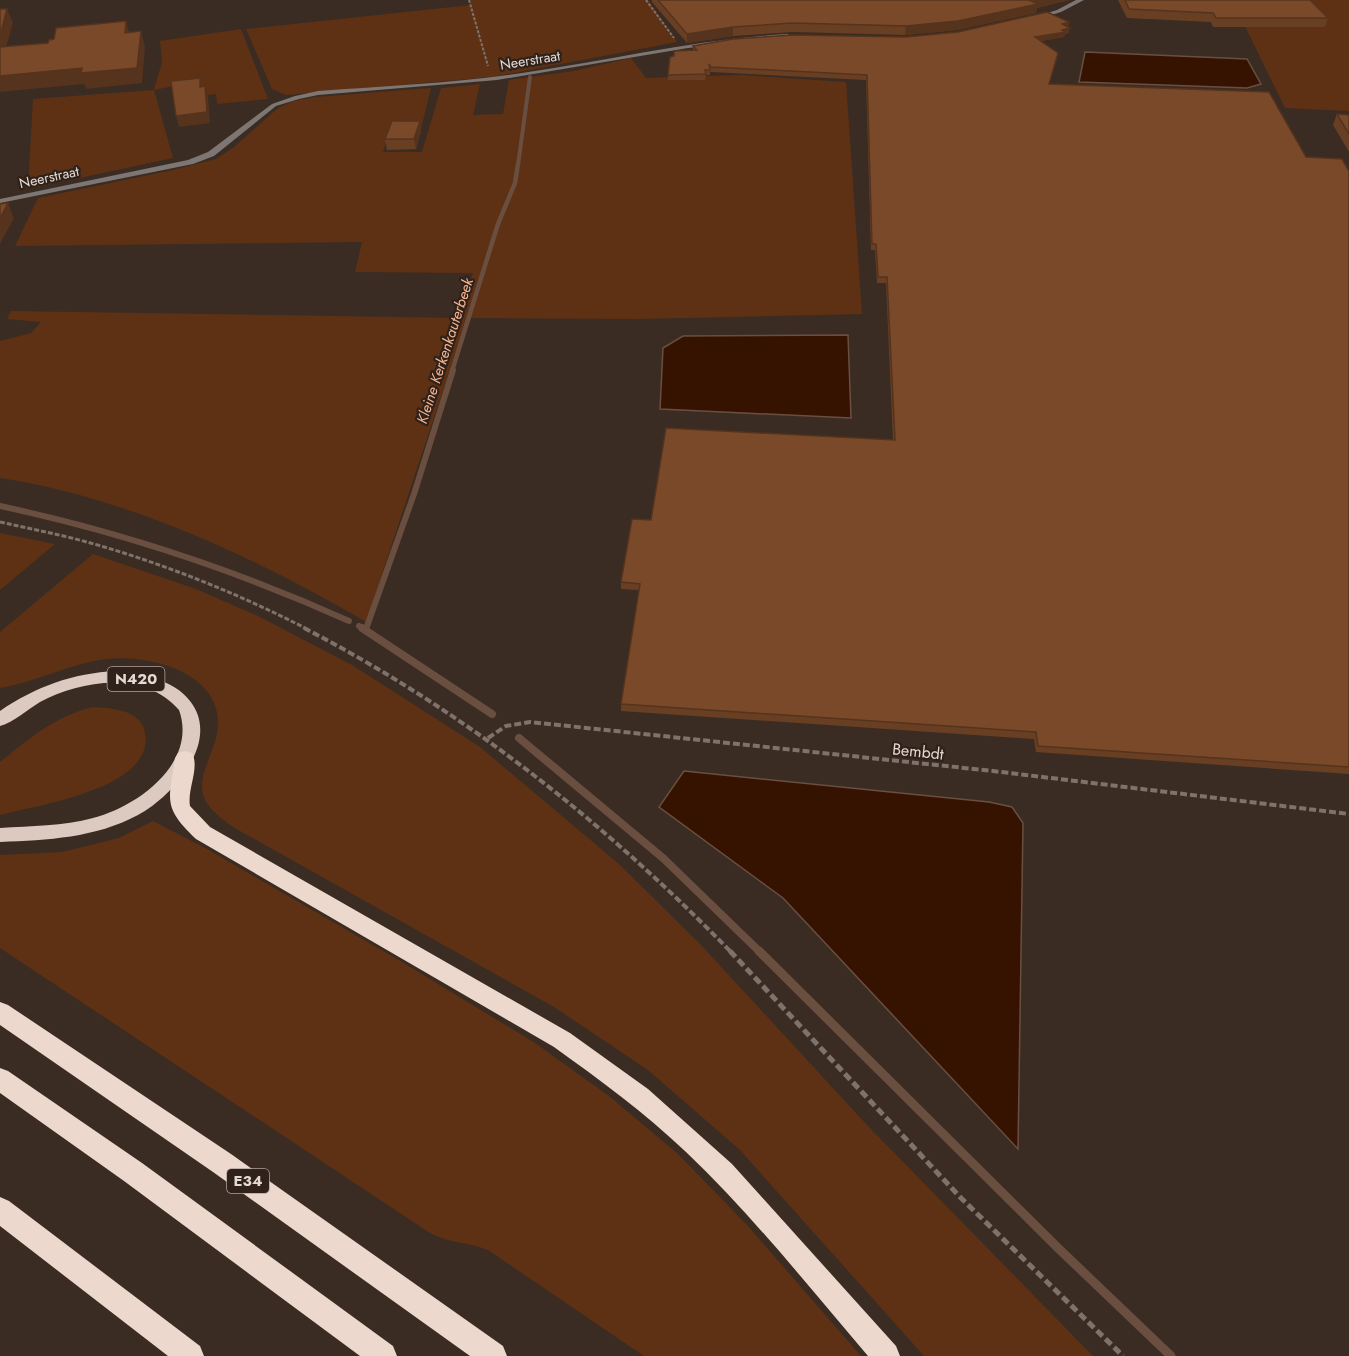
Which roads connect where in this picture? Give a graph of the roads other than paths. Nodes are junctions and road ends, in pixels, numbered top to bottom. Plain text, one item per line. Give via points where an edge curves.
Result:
1 (1081, 0) edge
2 (1028, 20) edge
3 (795, 36) edge
4 (0, 201) edge
5 (29, 700) junction
6 (0, 702) edge
7 (0, 720) edge
8 (185, 758) junction
9 (0, 835) edge
10 (0, 1012) edge
11 (0, 1079) edge
12 (0, 1210) edge
13 (190, 1356) edge
14 (383, 1356) edge
15 (493, 1356) edge
16 (886, 1356) edge

1 - 2 street
3 - 4 street, Neerstraat via 686,45 492,79 297,97 274,105 211,154 190,162
5 - 6 highway, N420
5 - 7 highway, N420
5 - 8 highway, N420 via 78,680 110,677 142,680 169,690 186,707 192,724
8 - 9 highway, N420 via 161,789 105,822 75,830
8 - 16 highway via 178,794 183,816 203,833 562,1040 614,1077 666,1118 731,1180
10 - 15 highway, E34 via 222,1162
11 - 14 highway
12 - 13 highway

